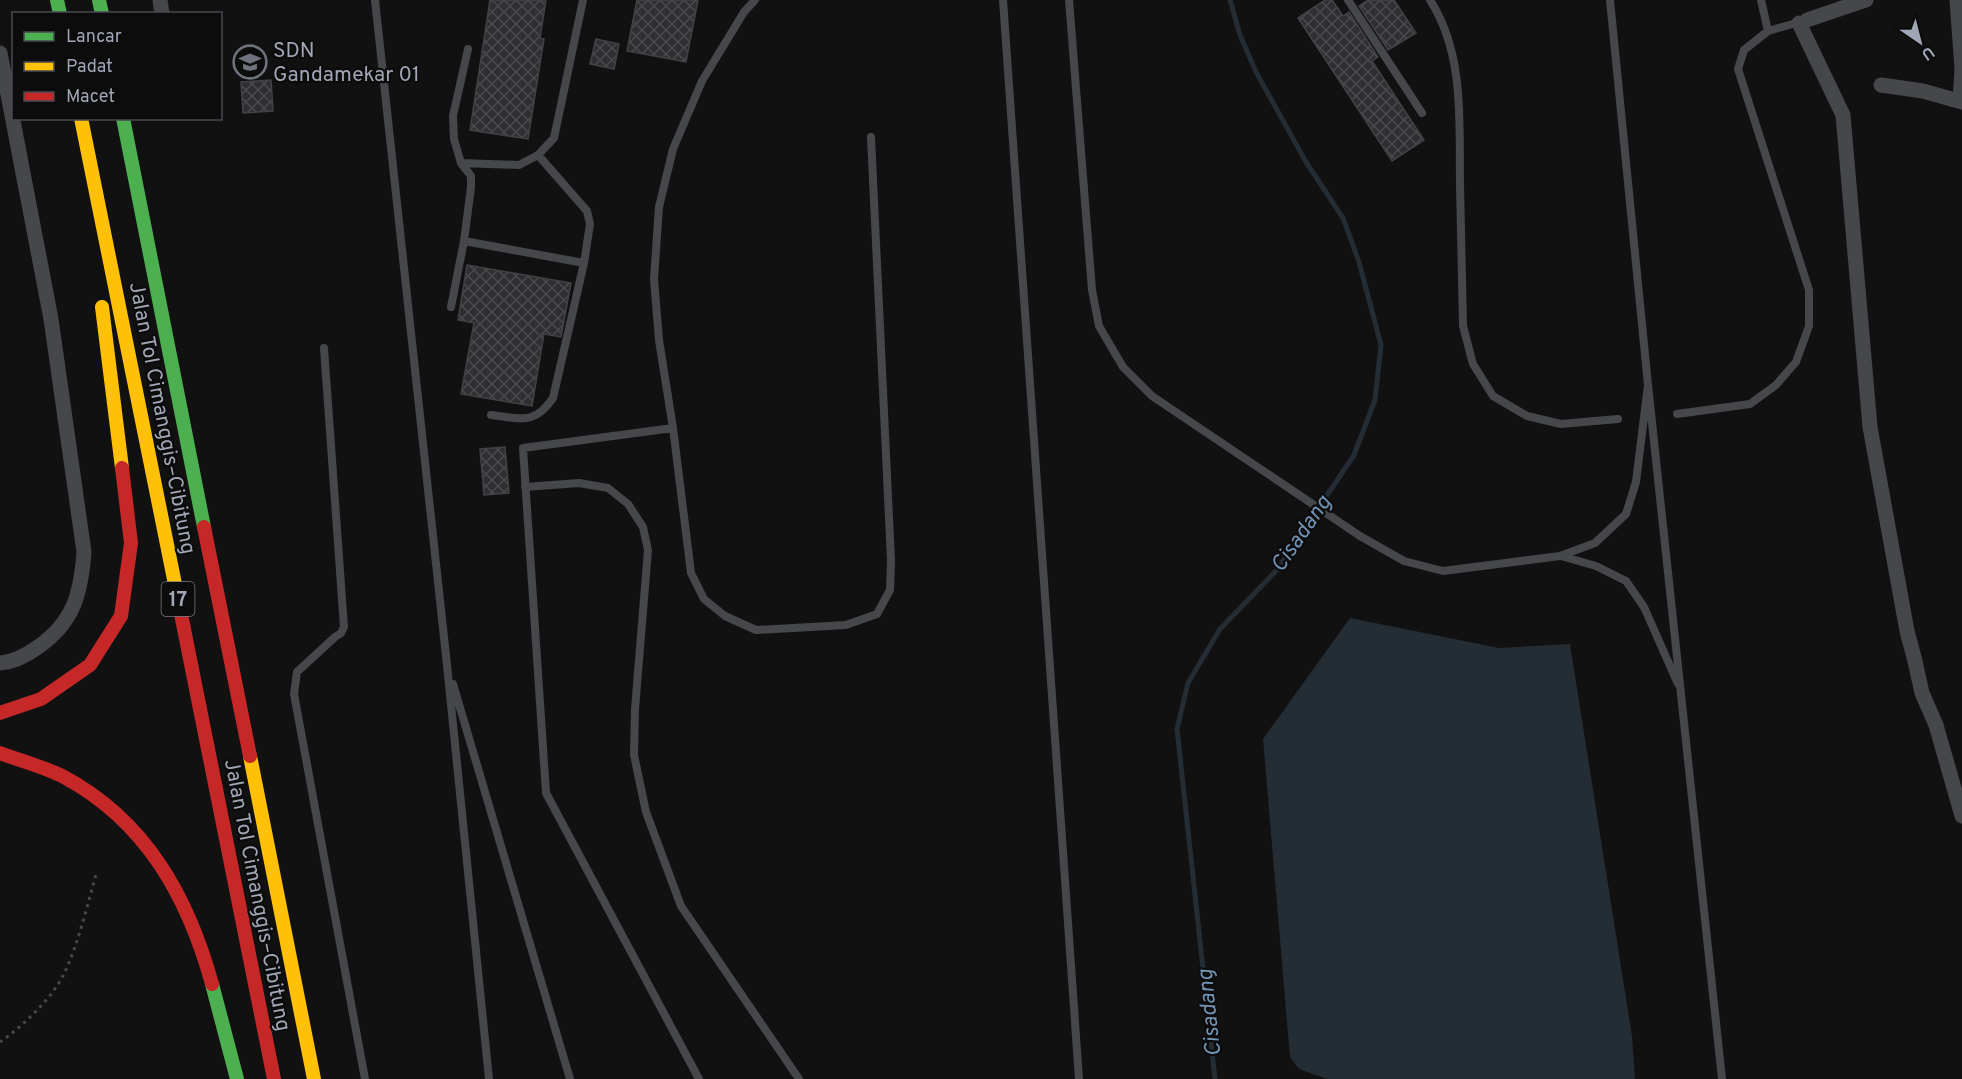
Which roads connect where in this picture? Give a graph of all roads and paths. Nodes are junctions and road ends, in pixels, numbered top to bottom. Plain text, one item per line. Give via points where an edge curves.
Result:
1 (375, 0) edge
2 (584, 0) edge
3 (754, 0) edge
4 (1003, 0) edge
5 (1069, 0) edge
6 (1348, 0) edge
7 (1430, 0) edge
8 (1610, 0) edge
9 (1761, 0) edge
10 (1864, 0) edge
11 (1957, 0) edge
12 (1803, 21) junction
13 (1768, 31) junction
14 (468, 49) dead end
15 (0, 53) edge
16 (1881, 85) dead end
17 (1961, 101) edge
18 (1422, 114) dead end
19 (12, 116) edge
20 (13, 120) edge
21 (80, 120) edge
22 (80, 120) edge
23 (123, 120) edge
24 (871, 138) dead end
25 (538, 155) junction
26 (461, 163) junction
27 (464, 241) junction
28 (584, 263) junction
29 (98, 272) dead end
30 (101, 296) dead end
31 (451, 307) dead end
32 (324, 348) dead end
33 (1648, 385) junction
34 (1677, 414) dead end
35 (491, 415) dead end
36 (1618, 419) dead end
37 (673, 428) junction
38 (525, 487) junction
39 (1560, 556) junction
40 (0, 663) edge
41 (447, 665) junction
42 (1682, 693) junction
43 (0, 713) edge
44 (0, 753) edge
45 (1962, 816) edge
46 (97, 871) dead end
47 (0, 1042) edge
48 (237, 1079) edge
49 (274, 1079) edge
50 (314, 1079) edge
51 (365, 1079) edge
52 (489, 1079) edge
53 (570, 1079) edge
54 (699, 1079) edge
55 (799, 1079) edge
56 (1079, 1079) edge
57 (1722, 1079) edge

1 - 41 lane
2 - 25 lane via 554,138
3 - 37 lane via 702,81 673,149 659,207 654,279
4 - 56 lane
5 - 39 lane via 1092,290 1099,326 1122,367 1152,396 1291,491 1404,561 1443,571
6 - 18 lane
7 - 36 lane via 1450,47 1458,87 1463,326 1473,364 1493,396 1527,416 1562,424
8 - 33 lane
9 - 13 lane
10 - 12 street
11 - 17 street
12 - 13 lane
12 - 45 street via 1843,116 1870,427 1907,631 1922,693 1936,725
13 - 34 lane via 1744,50 1738,69 1809,290 1809,327 1796,362 1776,385 1750,404
14 - 26 lane via 453,116
15 - 19 street
16 - 17 street
20 - 40 street via 49,309 84,552 82,578 67,621 26,655
21 - 29 highway
22 - 49 highway, Jalan Tol Cimanggis–Cibitung / 17
23 - 50 highway, Jalan Tol Cimanggis–Cibitung / 17
24 - 37 lane via 891,560 890,590 877,614 846,626 756,630 725,616 704,598 691,573
25 - 26 lane via 519,165
25 - 28 lane via 587,211 590,224
26 - 27 lane via 471,176
27 - 28 lane
27 - 31 lane
28 - 35 lane via 553,398 545,410 530,419
30 - 43 highway via 131,543 122,615 90,665 41,699
32 - 51 lane via 344,627 297,672 294,694
33 - 39 lane via 1636,482 1626,514 1595,543
33 - 42 lane
37 - 38 lane via 523,448
38 - 54 lane via 546,793
38 - 55 lane via 579,483 608,488 628,504 643,527 648,550 634,755 646,812 681,906
39 - 42 lane via 1596,566 1626,581 1644,607
41 - 52 lane
41 - 53 lane
42 - 57 lane
44 - 48 highway via 64,777 115,811 151,849 185,906 210,978
46 - 47 path via 63,976 47,998

